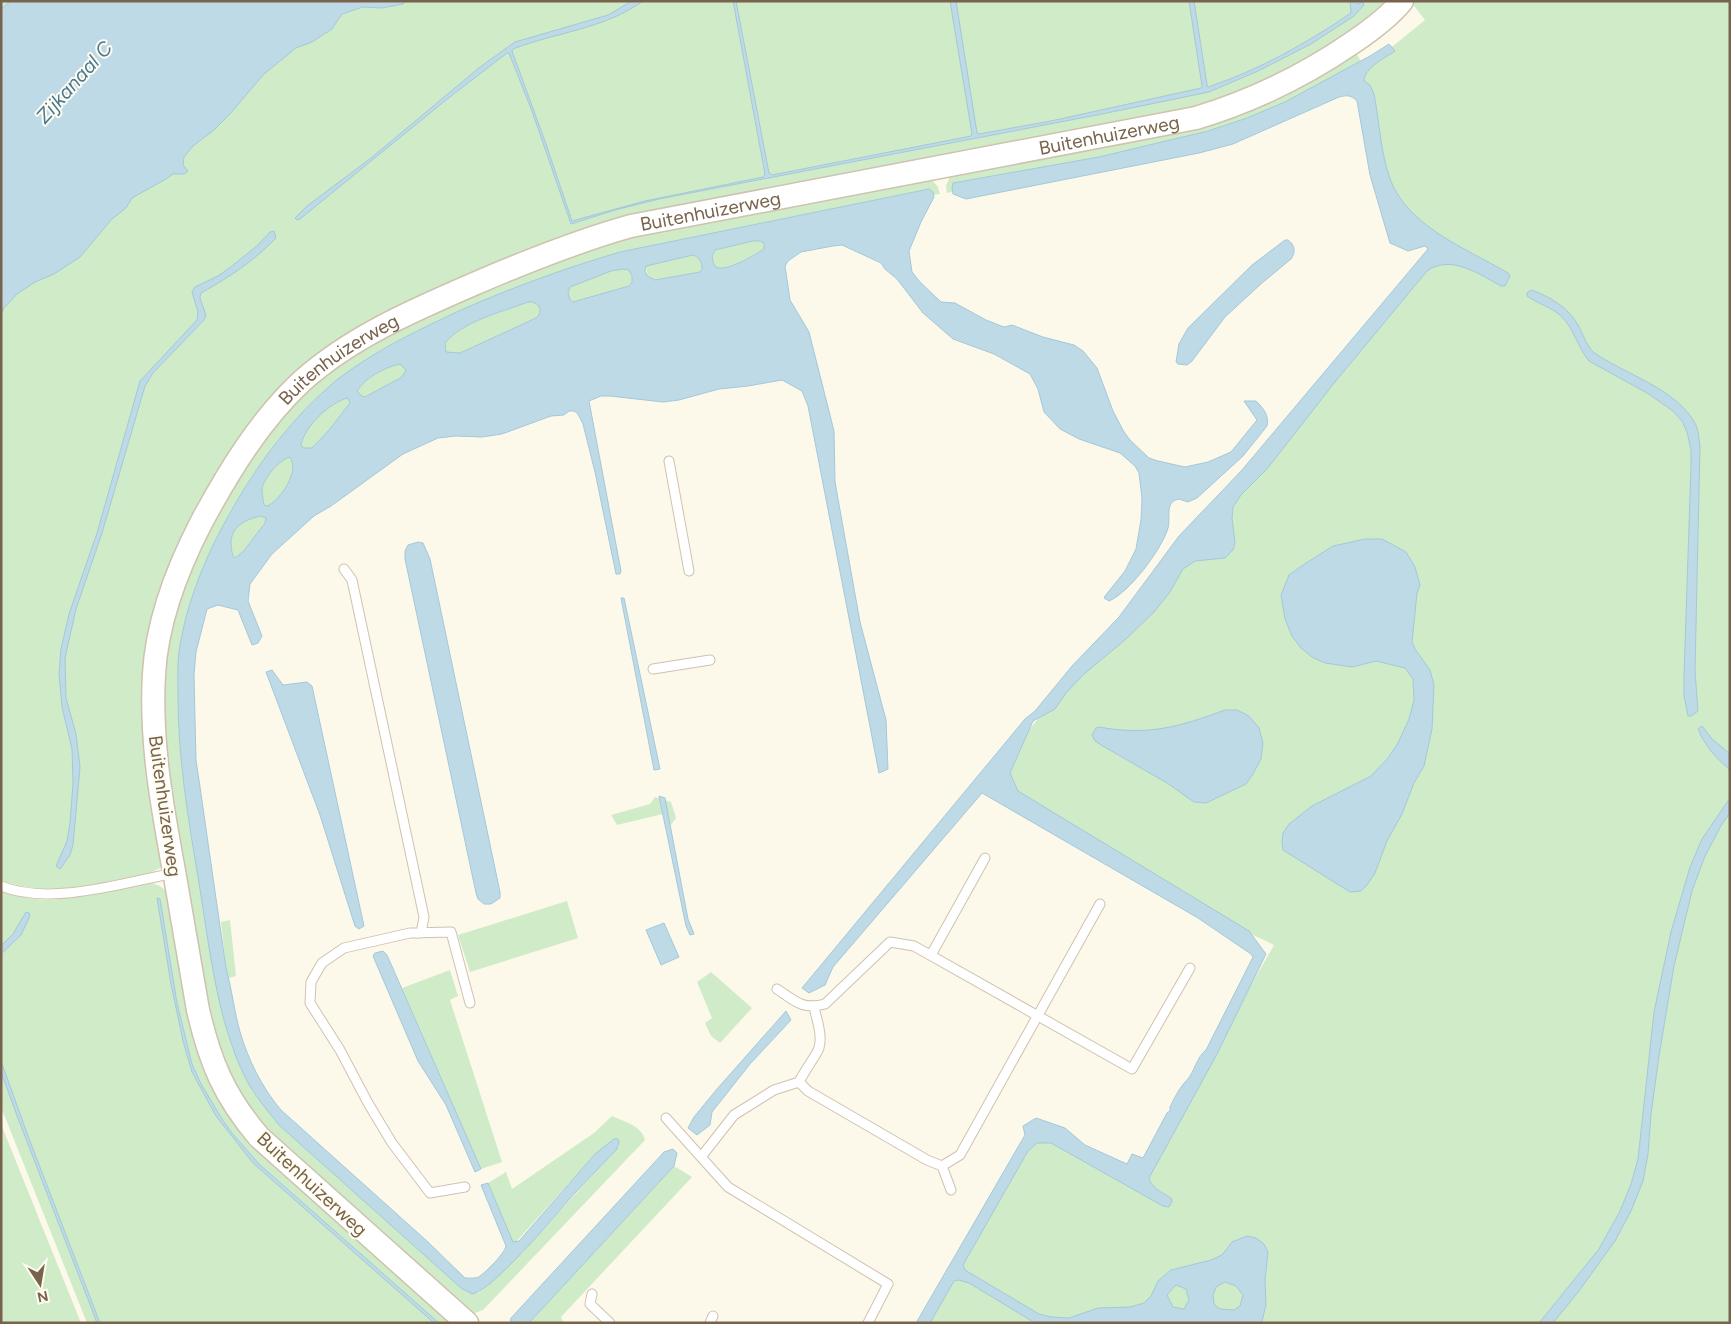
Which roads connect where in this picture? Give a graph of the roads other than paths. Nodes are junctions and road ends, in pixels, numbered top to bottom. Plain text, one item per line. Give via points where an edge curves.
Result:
1 (1402, 1) edge
2 (669, 461) dead end
3 (344, 569) dead end
4 (689, 572) dead end
5 (710, 660) dead end
6 (654, 669) dead end
7 (985, 858) dead end
8 (174, 872) junction
9 (1, 886) edge
10 (1100, 904) dead end
11 (421, 933) junction
12 (930, 955) junction
13 (1190, 968) dead end
14 (777, 989) dead end
15 (470, 1003) dead end
16 (814, 1007) junction
17 (1037, 1015) junction
18 (799, 1082) junction
19 (666, 1118) dead end
20 (701, 1157) junction
21 (942, 1166) junction
22 (465, 1187) dead end
23 (950, 1190) dead end
24 (592, 1294) dead end
25 (467, 1323) edge
26 (610, 1323) edge
27 (868, 1323) edge

1 - 8 street, Buitenhuizerweg via 1371,30 1320,64 1267,92 1216,112 1149,128 622,228 554,251 460,291 382,328 327,361 286,398 238,460 192,540 169,596 157,646 153,690 156,764
2 - 4 lane
3 - 11 lane via 352,580 424,917
5 - 6 lane
7 - 12 lane
8 - 9 lane via 58,894 30,894
8 - 25 street, Buitenhuizerweg via 206,1043 232,1101 266,1144
10 - 17 lane
11 - 15 lane via 451,932
11 - 22 lane via 344,948 322,963 311,982 310,1003 392,1143 430,1193
12 - 16 lane via 914,946 890,942 825,1004
12 - 17 lane
13 - 17 lane via 1132,1069
14 - 16 lane via 802,1006
16 - 18 lane via 821,1038 818,1053
17 - 21 lane via 960,1154
18 - 20 lane via 774,1090 734,1115
18 - 21 lane via 808,1092
19 - 20 lane
20 - 27 lane via 728,1187 888,1284
21 - 23 lane
24 - 26 lane via 590,1304

